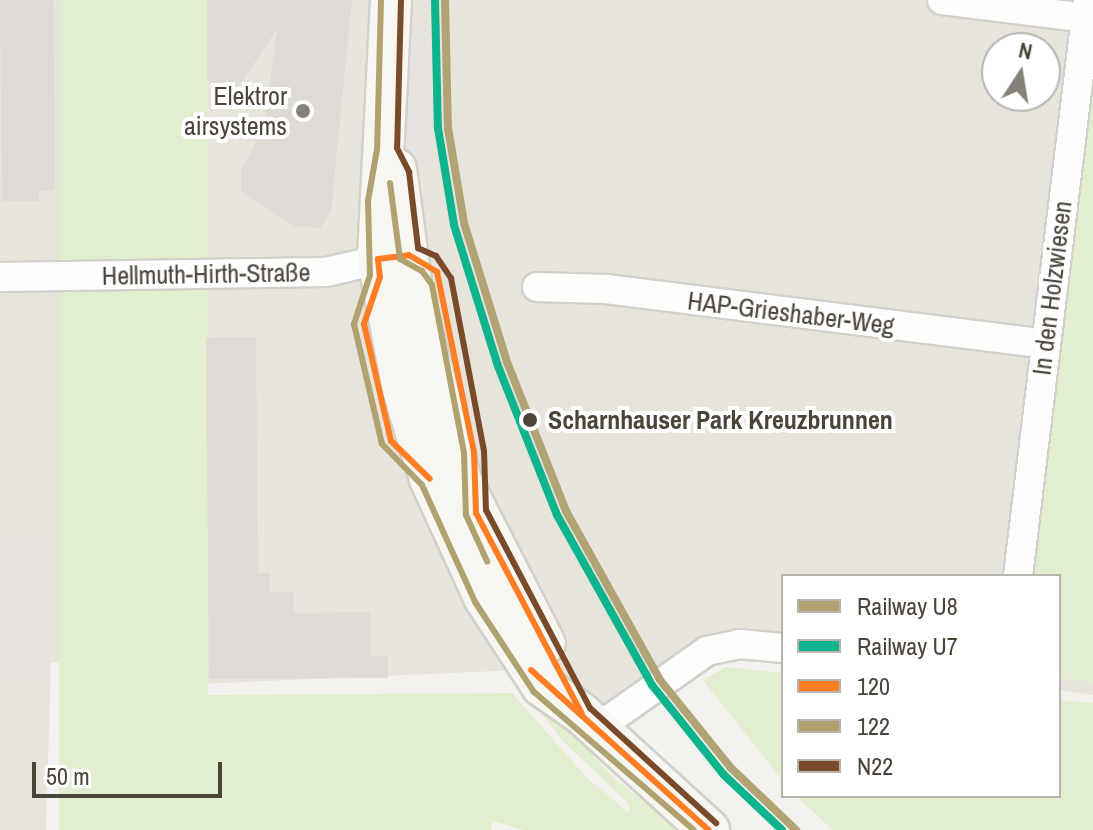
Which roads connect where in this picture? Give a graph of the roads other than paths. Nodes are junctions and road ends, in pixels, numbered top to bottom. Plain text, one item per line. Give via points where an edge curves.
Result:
1 (391, 0) edge
2 (942, 0) edge
3 (1087, 9) edge
4 (394, 257) junction
5 (0, 277) edge
6 (537, 287) dead end
7 (1045, 344) junction
8 (1018, 574) edge
9 (781, 648) edge
10 (589, 722) junction
11 (709, 830) edge

1 - 4 main road via 387,150
2 - 3 street
3 - 7 street, In den Holzwiesen
4 - 5 street, Hellmuth-Hirth-Straße via 326,272
4 - 10 main road via 460,478
6 - 7 street, HAP-Grieshaber-Weg via 606,289
7 - 8 street, In den Holzwiesen
9 - 10 street via 739,644 707,651
10 - 11 main road

